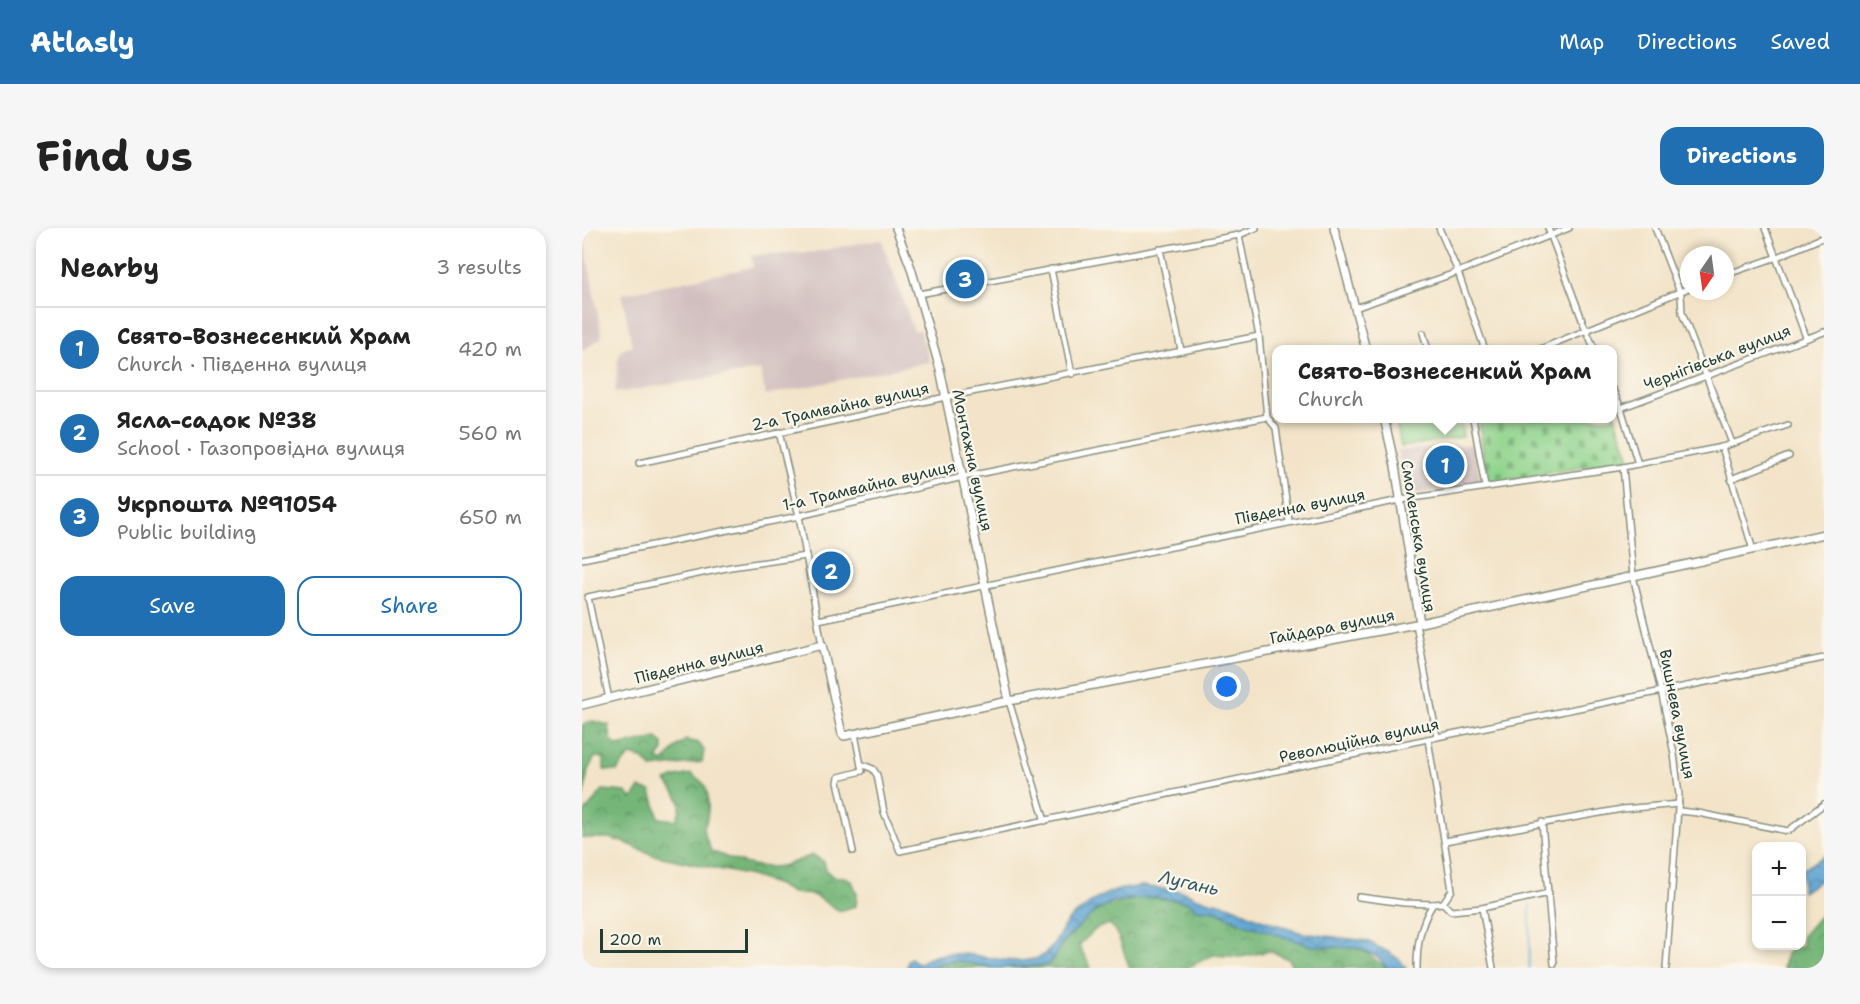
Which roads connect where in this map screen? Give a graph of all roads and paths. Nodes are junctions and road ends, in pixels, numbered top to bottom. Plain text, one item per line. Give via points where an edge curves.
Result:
1 (896, 228) edge
2 (1256, 228) edge
3 (1334, 228) edge
4 (1440, 228) edge
5 (1548, 228) edge
6 (1569, 228) edge
7 (1655, 228) edge
8 (1765, 228) edge
9 (1239, 234) junction
10 (1551, 235) junction
11 (1824, 237) edge
12 (1160, 249) junction
13 (1777, 257) junction
14 (1051, 269) junction
15 (1458, 272) junction
16 (1734, 272) edge
17 (1680, 291) joint
18 (919, 294) junction
19 (1681, 300) edge
20 (1355, 308) junction
21 (1587, 331) junction
22 (1824, 332) edge
23 (1423, 333) dead end
24 (1259, 336) junction
25 (1806, 337) junction
26 (1365, 345) edge
27 (1427, 345) edge
28 (1483, 345) edge
29 (1551, 345) edge
30 (1593, 345) edge
31 (1181, 350) junction
32 (1072, 374) junction
33 (1706, 376) junction
34 (946, 397) junction
35 (1617, 399) edge
36 (1621, 408) junction
37 (1267, 417) junction
38 (1385, 423) edge
39 (1474, 423) edge
40 (1788, 425) dead end
41 (779, 432) junction
42 (1732, 443) junction
43 (1722, 447) junction
44 (1789, 456) dead end
45 (639, 464) dead end
46 (1638, 464) junction
47 (1623, 467) junction
48 (963, 477) junction
49 (1731, 480) junction
50 (1485, 486) junction
51 (1400, 500) junction
52 (799, 516) junction
53 (1288, 521) junction
54 (1824, 534) edge
55 (1753, 550) junction
56 (806, 556) junction
57 (582, 559) edge
58 (1633, 576) junction
59 (986, 584) junction
60 (818, 620) junction
61 (1418, 623) junction
62 (822, 645) junction
63 (1824, 658) edge
64 (1661, 691) junction
65 (609, 699) junction
66 (1009, 701) junction
67 (582, 705) edge
68 (855, 734) junction
69 (1437, 737) junction
70 (1428, 739) junction
71 (861, 764) junction
72 (1679, 804) junction
73 (1824, 804) edge
74 (1679, 811) junction
75 (1045, 821) junction
76 (1542, 822) junction
77 (1445, 841) junction
78 (853, 851) dead end
79 (1549, 893) junction
80 (1359, 897) dead end
81 (1443, 903) junction
82 (1433, 904) junction
83 (1482, 908) junction
84 (1554, 964) dead end
85 (1417, 968) edge
86 (1493, 968) edge
87 (1666, 968) edge

1 - 18 street, Монтажна вулиця
2 - 9 street
3 - 20 street
4 - 15 street
5 - 10 street
6 - 10 street
7 - 17 street
8 - 13 street
9 - 12 street
9 - 24 street
10 - 15 street
10 - 21 street
11 - 13 street
12 - 14 street
12 - 31 street
13 - 16 street
13 - 25 street
14 - 18 street
14 - 32 street
15 - 20 street
15 - 28 street
17 - 21 street
18 - 34 street, Монтажна вулиця
19 - 33 street
20 - 26 street
21 - 29 street
21 - 30 street
22 - 25 street, Чернігівська вулиця
23 - 27 street
24 - 31 street, 2-а Трамвайна вулиця
24 - 37 street
25 - 33 street, Чернігівська вулиця
31 - 32 street, 2-а Трамвайна вулиця
32 - 34 street, 2-а Трамвайна вулиця
33 - 36 street, Чернігівська вулиця
33 - 42 street
34 - 41 street, 2-а Трамвайна вулиця
34 - 48 street, Монтажна вулиця
35 - 36 street
36 - 46 street
37 - 48 street, 1-а Трамвайна вулиця
37 - 53 street via 1276,428
38 - 51 street, Смоленська вулиця
39 - 50 street
40 - 42 street, Південна вулиця
41 - 45 street, 2-а Трамвайна вулиця
41 - 52 street
42 - 43 street, Південна вулиця
43 - 46 street, Південна вулиця
43 - 49 street
44 - 49 street
46 - 47 street, Південна вулиця
47 - 50 street, Південна вулиця
47 - 58 street, Вишнева вулиця
48 - 52 street, 1-а Трамвайна вулиця
48 - 59 street, Монтажна вулиця
49 - 55 street
50 - 51 street, Південна вулиця
51 - 53 street, Південна вулиця
51 - 61 street, Смоленська вулиця
52 - 56 street
52 - 57 street, 1-а Трамвайна вулиця
53 - 59 street, Південна вулиця
54 - 55 street, Гайдара вулиця
55 - 58 street, Гайдара вулиця
56 - 60 street
56 - 65 street via 731,567 588,597
58 - 61 street, Гайдара вулиця
58 - 64 street, Вишнева вулиця
59 - 60 street, Південна вулиця
59 - 66 street, Монтажна вулиця
60 - 62 street
61 - 66 street, Гайдара вулиця
61 - 69 street
62 - 65 street, Південна вулиця
62 - 68 street, Гайдара вулиця via 842,734
63 - 64 street, Революційна вулиця
64 - 69 street, Революційна вулиця
64 - 72 street, Вишнева вулиця
65 - 67 street, Південна вулиця
66 - 68 street, Гайдара вулиця
66 - 75 street
68 - 71 street
69 - 70 street, Революційна вулиця
70 - 75 street, Революційна вулиця
70 - 77 street
71 - 75 street, Революційна вулиця via 877,775 884,812 900,850
71 - 78 street via 862,771 839,777 838,782
72 - 74 street, Вишнева вулиця
72 - 76 street
73 - 74 street via 1788,831
74 - 87 street, Вишнева вулиця
76 - 77 street
76 - 79 street
77 - 81 street via 1452,890
79 - 83 street
79 - 84 street
80 - 82 street
81 - 82 street
81 - 83 street via 1451,911
82 - 85 street via 1420,931
83 - 86 street

